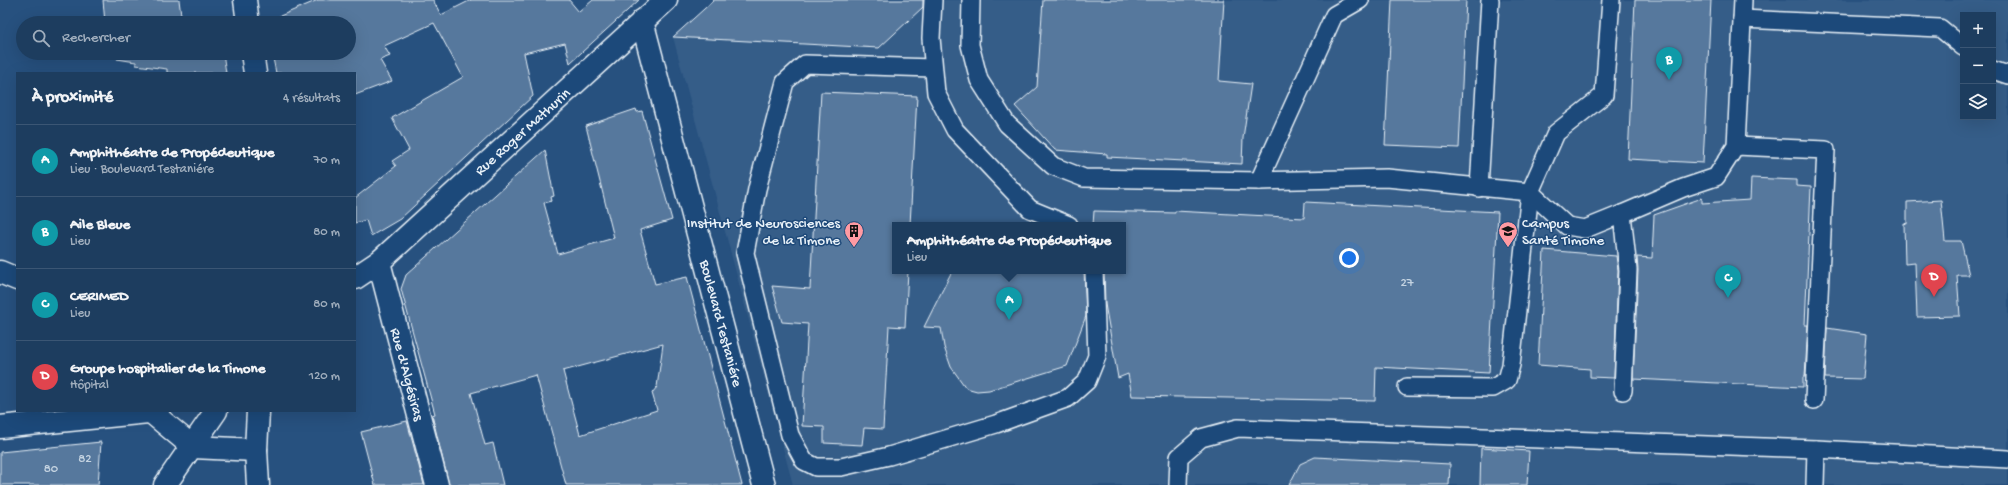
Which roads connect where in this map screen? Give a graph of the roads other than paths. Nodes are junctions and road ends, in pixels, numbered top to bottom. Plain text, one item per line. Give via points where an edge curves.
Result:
1 (245, 0) edge
2 (666, 0) edge
3 (933, 0) edge
4 (971, 0) edge
5 (1360, 0) edge
6 (1490, 0) edge
7 (1612, 0) edge
8 (1743, 0) edge
9 (247, 16) edge
10 (1742, 19) junction
11 (642, 21) junction
12 (1960, 45) edge
13 (253, 60) edge
14 (933, 68) junction
15 (1996, 71) edge
16 (255, 72) edge
17 (2008, 75) edge
18 (1736, 146) junction
19 (1259, 182) junction
20 (1479, 188) junction
21 (1530, 192) junction
22 (1622, 214) junction
23 (1062, 222) edge
24 (379, 262) junction
25 (0, 272) edge
26 (1094, 274) edge
27 (356, 277) edge
28 (16, 279) edge
29 (1407, 387) dead end
30 (1623, 391) dead end
31 (1814, 400) dead end
32 (155, 412) edge
33 (215, 412) edge
34 (258, 412) edge
35 (0, 427) edge
36 (193, 447) junction
37 (1816, 449) junction
38 (256, 450) junction
39 (2008, 459) edge
40 (165, 485) edge
41 (258, 485) edge
42 (437, 485) edge
43 (764, 485) edge
44 (1178, 485) edge
45 (1815, 485) edge

1 - 9 street
2 - 11 street, Rue Roger Mathurin
3 - 14 lane
4 - 19 lane via 970,44 979,80 1007,124 1053,166 1084,178
5 - 19 lane via 1334,15
6 - 20 lane
7 - 21 lane via 1604,95 1556,133
8 - 10 lane
10 - 12 lane via 1940,28
10 - 18 lane
11 - 24 street, Rue Roger Mathurin
11 - 43 street, Boulevard Testaniére
13 - 16 street
14 - 23 lane via 936,93 955,130 1030,209
14 - 26 lane via 805,64 785,82 757,189 745,253 790,435 804,461 816,467 841,467 889,456 996,424 1068,398 1088,381 1097,356
15 - 17 lane
18 - 22 lane via 1716,177
18 - 31 lane via 1826,150
19 - 20 lane via 1387,178
20 - 21 lane
21 - 22 lane via 1567,226 1585,228
21 - 29 lane via 1511,365 1507,380 1493,388
22 - 30 lane via 1628,270
24 - 27 street, Rue Roger Mathurin
24 - 42 street, Rue d'Algésiras
25 - 28 street
32 - 35 street
32 - 36 street
33 - 36 street
34 - 38 street
36 - 38 street
36 - 40 street
37 - 39 lane
37 - 44 lane via 1238,428 1201,438 1180,457
37 - 45 lane
38 - 41 street

